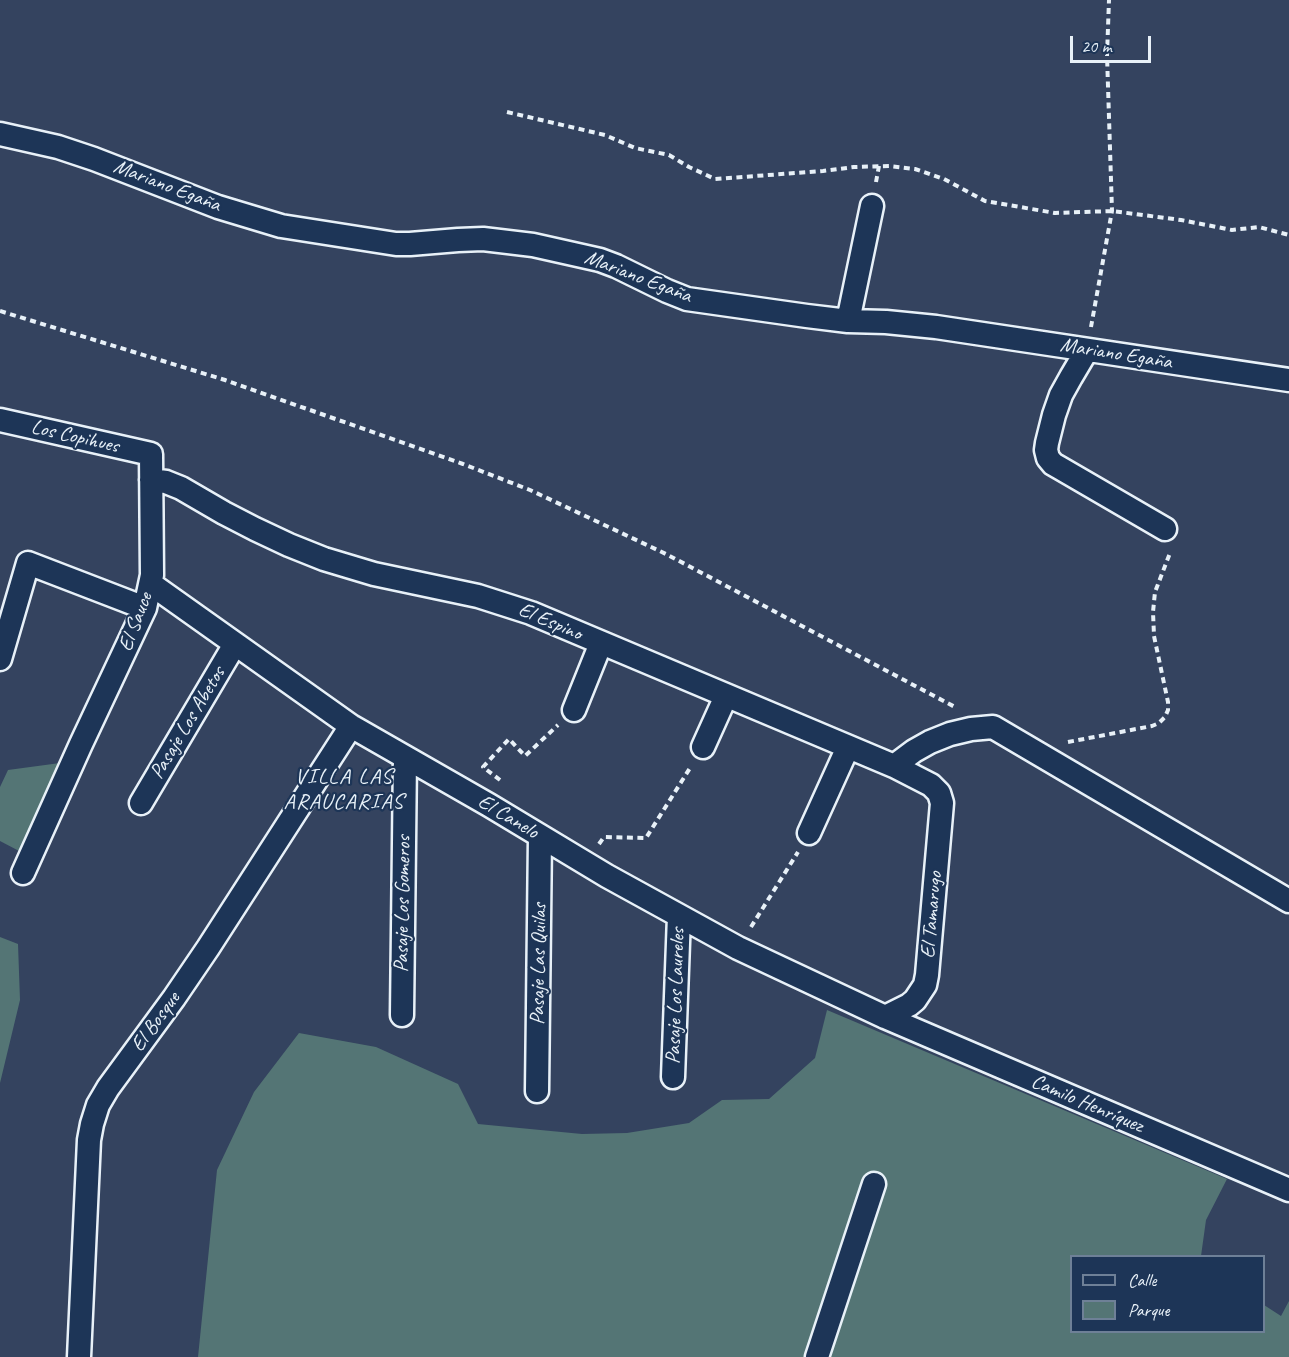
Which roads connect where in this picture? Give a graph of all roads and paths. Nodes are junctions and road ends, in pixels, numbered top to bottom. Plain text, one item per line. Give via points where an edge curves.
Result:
1 (1109, 0) edge
2 (507, 112) dead end
3 (0, 134) edge
4 (872, 206) dead end
5 (1112, 211) junction
6 (1289, 235) edge
7 (0, 311) edge
8 (848, 321) junction
9 (1087, 350) junction
10 (1289, 380) edge
11 (0, 420) edge
12 (151, 454) joint
13 (151, 480) junction
14 (1165, 530) joint
15 (151, 584) junction
16 (7, 607) edge
17 (145, 608) junction
18 (601, 643) junction
19 (235, 644) junction
20 (0, 660) edge
21 (726, 696) junction
22 (574, 710) joint
23 (351, 726) junction
24 (993, 727) junction
25 (703, 747) joint
26 (848, 747) junction
27 (1031, 749) junction
28 (405, 758) junction
29 (894, 766) junction
30 (939, 793) joint
31 (141, 803) dead end
32 (489, 805) junction
33 (809, 833) joint
34 (540, 837) junction
35 (599, 844) dead end
36 (23, 873) dead end
37 (1289, 901) edge
38 (679, 916) junction
39 (738, 948) junction
40 (402, 1015) dead end
41 (885, 1017) junction
42 (673, 1077) dead end
43 (537, 1091) dead end
44 (874, 1184) dead end
45 (1289, 1190) edge
46 (80, 1357) edge
47 (817, 1357) edge

1 - 5 path
2 - 5 path via 669,155 715,179 889,166 944,178 986,201 1056,213
3 - 8 street, Mariano Egaña via 58,147 280,226 396,243 483,239 533,245 600,260 687,299
4 - 8 street
5 - 6 path via 1233,230 1259,227
5 - 9 path
7 - 24 path via 236,384 530,490 666,554
8 - 9 street, Mariano Egaña via 936,327
9 - 10 street, Mariano Egaña
9 - 14 street via 1054,414 1046,450 1048,458
11 - 12 street, Los Copihues
12 - 13 street, El Sauce
13 - 15 street, El Sauce
13 - 18 street, El Espino via 181,488 255,529 324,559 497,602
14 - 27 path via 1171,551 1155,592 1153,612 1168,702 1165,717 1152,726
15 - 17 street, El Sauce
15 - 19 street, El Canelo
16 - 17 street via 28,563
16 - 20 street
17 - 36 street, El Sauce
18 - 21 street, El Espino
18 - 22 street
19 - 23 street, El Canelo
19 - 31 street, Pasaje Los Abetos
21 - 25 street
21 - 26 street, El Espino
22 - 32 path via 525,756 509,739 483,767 505,784
23 - 28 street, El Canelo
23 - 46 street, El Bosque via 208,948 98,1105 89,1140
24 - 27 street
24 - 29 street via 971,729 930,742
25 - 35 path via 646,838 604,837
26 - 29 street, El Espino
26 - 33 street
27 - 37 street
28 - 32 street, El Canelo
28 - 40 street, Pasaje Los Gomeros
29 - 30 street, El Espino
30 - 41 street, El Tamarugo via 942,803 925,985 909,1005
32 - 34 street, El Canelo
33 - 39 path
34 - 38 street, El Canelo
34 - 43 street, Pasaje Las Quilas
38 - 39 street, El Canelo
38 - 42 street, Pasaje Los Laureles
39 - 41 street, El Canelo
41 - 45 street, Camilo Henríquez
44 - 47 street

